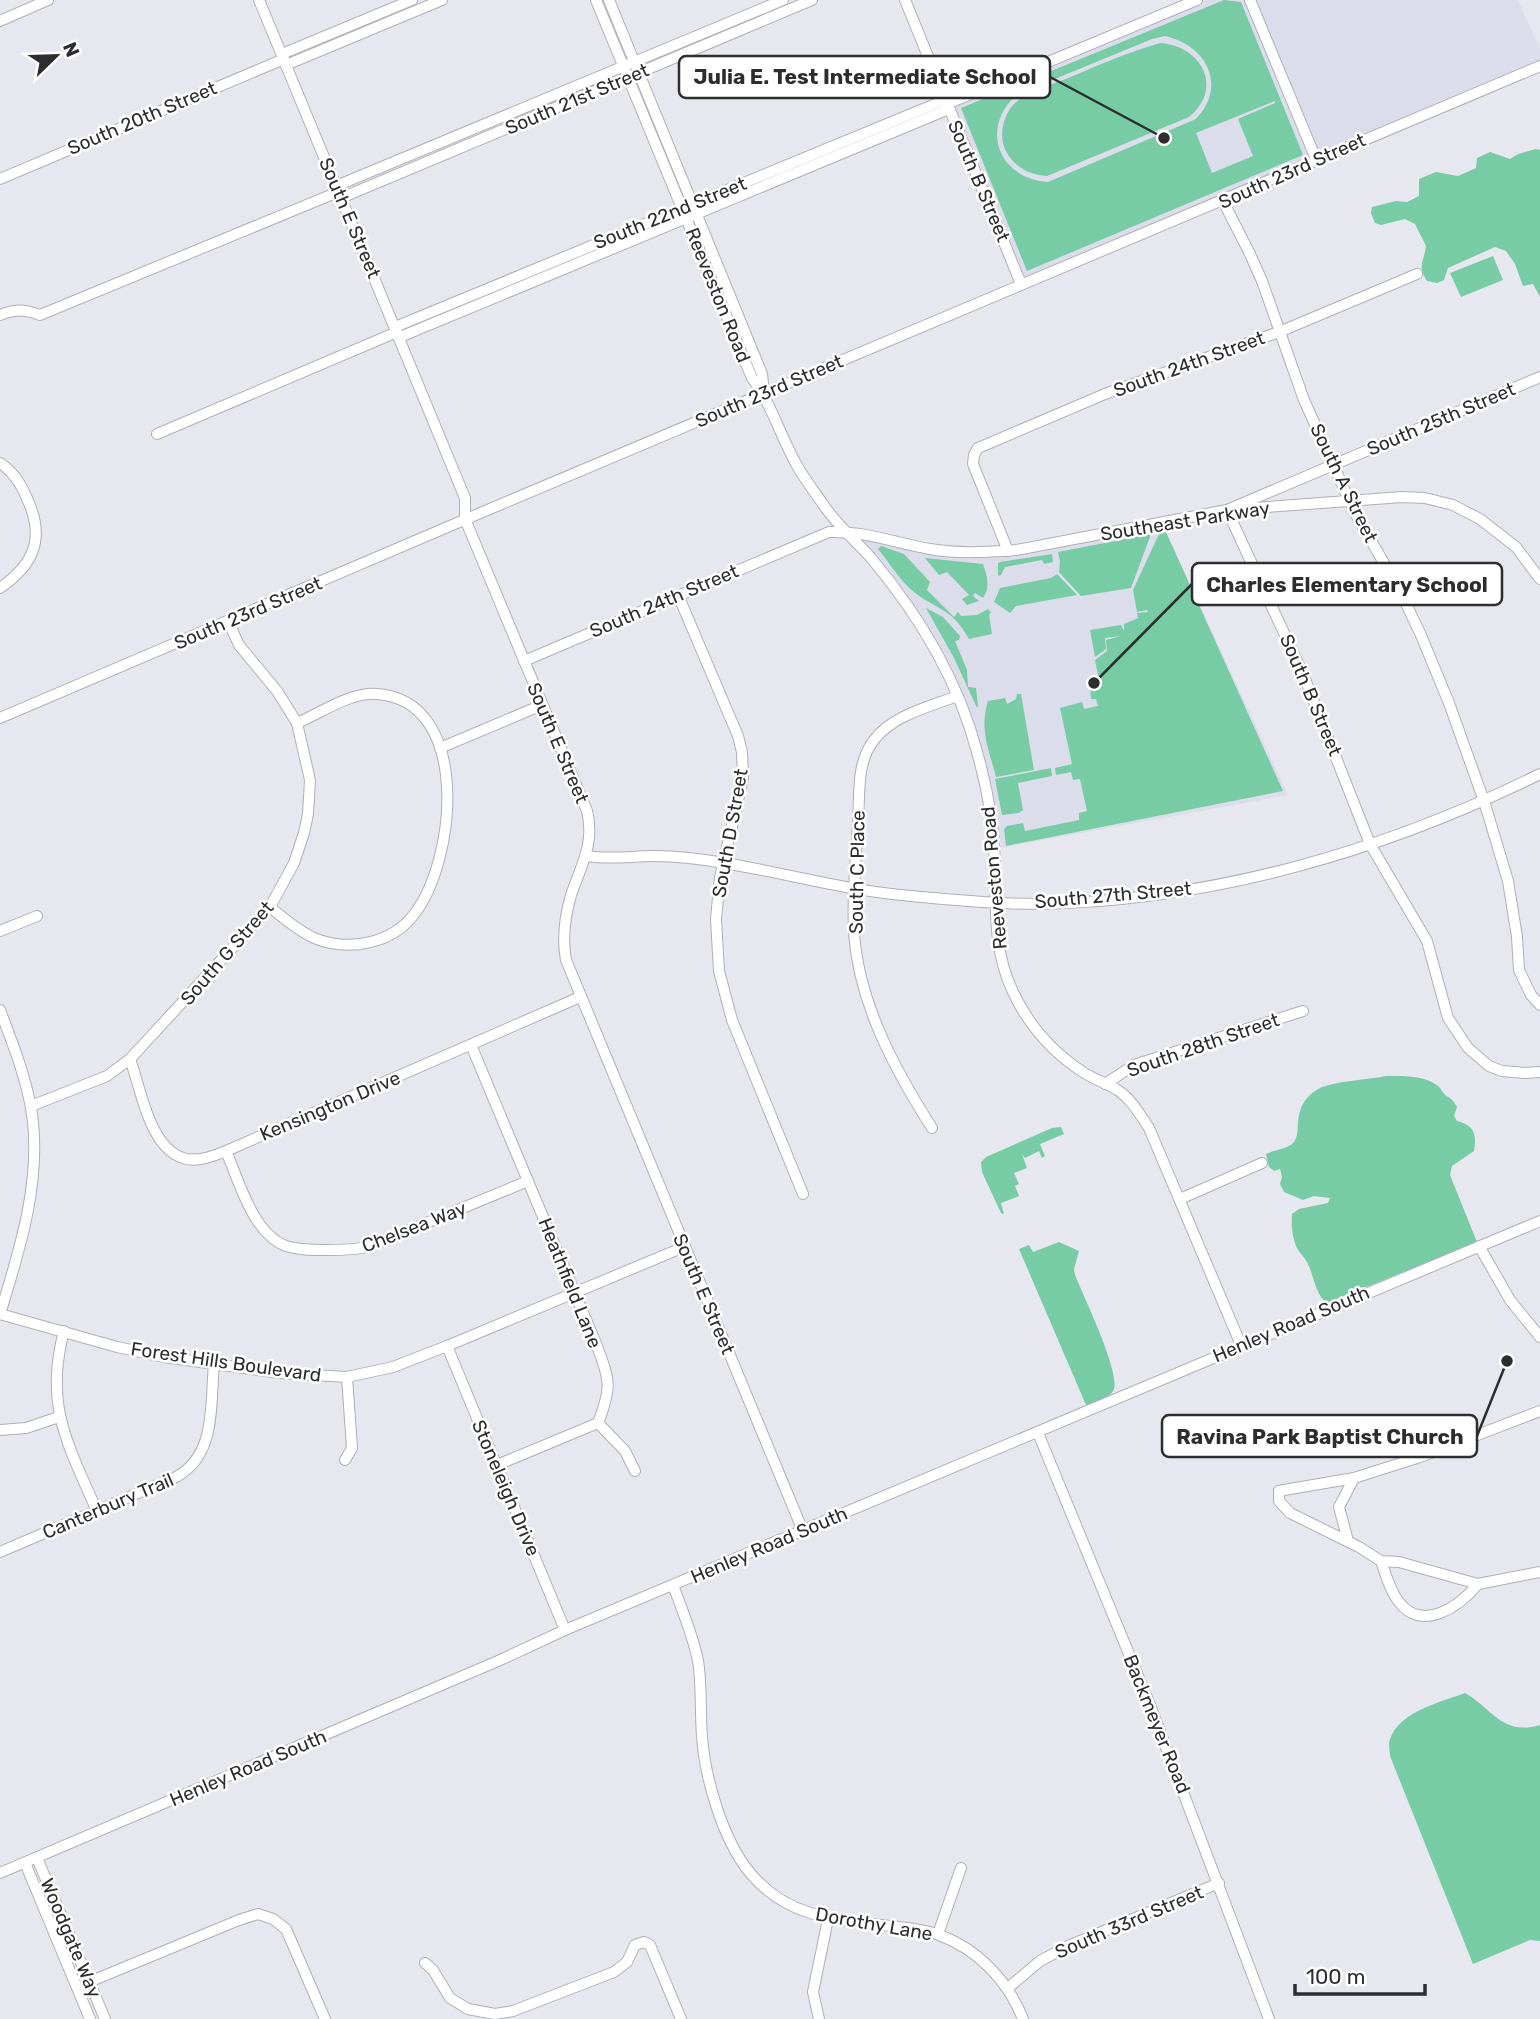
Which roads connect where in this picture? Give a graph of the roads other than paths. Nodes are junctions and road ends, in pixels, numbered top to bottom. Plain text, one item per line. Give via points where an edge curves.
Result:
1 (259, 0) edge
2 (412, 0) edge
3 (442, 0) edge
4 (596, 0) edge
5 (609, 0) edge
6 (783, 0) edge
7 (812, 0) edge
8 (905, 0) edge
9 (1197, 0) edge
10 (1250, 0) edge
11 (45, 1) edge
12 (0, 20) edge
13 (284, 60) junction
14 (635, 62) junction
15 (1540, 66) edge
16 (624, 67) junction
17 (640, 72) junction
18 (628, 77) junction
19 (947, 104) junction
20 (1316, 159) junction
21 (0, 178) edge
22 (338, 192) junction
23 (1223, 201) junction
24 (690, 211) junction
25 (1416, 274) dead end
26 (1021, 284) junction
27 (0, 315) edge
28 (397, 332) junction
29 (1279, 332) junction
30 (1540, 377) edge
31 (764, 394) junction
32 (157, 434) dead end
33 (0, 463) edge
34 (1334, 465) junction
35 (1350, 499) junction
36 (1227, 510) junction
37 (466, 519) junction
38 (845, 531) junction
39 (1008, 551) junction
40 (1540, 578) edge
41 (0, 588) edge
42 (678, 595) junction
43 (228, 621) junction
44 (524, 661) junction
45 (957, 696) junction
46 (542, 705) junction
47 (0, 718) edge
48 (297, 723) junction
49 (440, 748) junction
50 (1540, 774) edge
51 (1484, 802) junction
52 (1370, 844) junction
53 (587, 856) junction
54 (723, 863) junction
55 (854, 888) junction
56 (995, 901) junction
57 (270, 908) junction
58 (37, 916) dead end
59 (0, 931) edge
60 (580, 997) junction
61 (1540, 1005) edge
62 (0, 1010) edge
63 (1303, 1011) dead end
64 (471, 1045) junction
65 (130, 1059) junction
66 (1540, 1072) edge
67 (1105, 1083) junction
68 (31, 1106) junction
69 (932, 1128) dead end
70 (226, 1151) junction
71 (1262, 1163) dead end
72 (528, 1181) junction
73 (803, 1194) dead end
74 (1180, 1199) junction
75 (1540, 1221) edge
76 (684, 1247) junction
77 (1479, 1247) junction
78 (575, 1293) junction
79 (0, 1314) edge
80 (64, 1331) junction
81 (1540, 1337) edge
82 (1241, 1345) junction
83 (447, 1346) junction
84 (214, 1364) junction
85 (347, 1377) junction
86 (1540, 1411) edge
87 (59, 1417) junction
88 (598, 1423) junction
89 (0, 1430) edge
90 (1038, 1433) junction
91 (345, 1460) dead end
92 (497, 1465) junction
93 (635, 1471) dead end
94 (1354, 1478) junction
95 (97, 1511) junction
96 (803, 1531) junction
97 (1348, 1541) junction
98 (0, 1552) edge
99 (1381, 1561) junction
100 (1540, 1572) edge
101 (1478, 1584) junction
102 (673, 1585) junction
103 (565, 1630) junction
104 (37, 1858) junction
105 (25, 1863) junction
106 (961, 1868) dead end
107 (0, 1873) edge
108 (1219, 1883) junction
109 (828, 1919) junction
110 (938, 1934) junction
111 (425, 1963) dead end
112 (89, 1982) junction
113 (1008, 1988) junction
114 (90, 2019) edge
115 (105, 2019) edge
116 (325, 2019) edge
117 (681, 2019) edge
118 (820, 2019) edge
119 (1023, 2019) edge
120 (1269, 2019) edge

1 - 13 street, South E Street
2 - 13 street, South 20th Street
3 - 13 street, South 20th Street
4 - 16 street, Reeveston Road
5 - 14 street, Reeveston Road
6 - 14 street, South 21st Street
7 - 17 street, South 21st Street
8 - 19 street, South B Street
9 - 19 street, South 22nd Street
10 - 20 street
11 - 12 street
13 - 21 street, South 20th Street
13 - 22 street, South E Street
14 - 16 street, South 21st Street
14 - 17 street, Reeveston Road
15 - 20 street, South 23rd Street
16 - 18 street, Reeveston Road
16 - 22 street, South 21st Street
17 - 18 street, South 21st Street
17 - 24 street, Reeveston Road
18 - 22 street, South 21st Street
18 - 24 street, Reeveston Road
19 - 24 street, South 22nd Street
19 - 26 street, South B Street
20 - 23 street, South 23rd Street
22 - 27 street, South 21st Street via 40,315 14,309
22 - 28 street, South E Street
23 - 26 street, South 23rd Street
23 - 29 street, South A Street via 1250,254
24 - 28 street, South 22nd Street
24 - 31 street, Reeveston Road via 752,378
25 - 29 street, South 24th Street
26 - 31 street, South 23rd Street
28 - 32 street, South 22nd Street
28 - 37 street, South E Street via 465,498
29 - 34 street, South A Street
29 - 39 street, South 24th Street via 1105,394 978,448 973,464
30 - 34 street, South 25th Street
31 - 37 street, South 23rd Street
31 - 38 street, Reeveston Road via 794,461
33 - 41 street via 24,489 37,530 26,565
34 - 35 street, South A Street
34 - 36 street, South 25th Street
35 - 36 street, Southeast Parkway
35 - 40 street, Southeast Parkway via 1425,498 1453,505 1508,539
35 - 51 street, South A Street via 1420,634
36 - 39 street, Southeast Parkway
36 - 52 street, South B Street via 1303,674
37 - 43 street, South 23rd Street
37 - 44 street, South E Street
38 - 39 street, Southeast Parkway via 931,550
38 - 42 street, South 24th Street via 829,532
38 - 45 street, Reeveston Road via 925,630
42 - 44 street, South 24th Street
42 - 54 street, South D Street via 742,752 743,779
43 - 47 street, South 23rd Street
43 - 48 street, South G Street via 239,645
44 - 46 street, South E Street
45 - 55 street, South C Place via 894,722 872,743 861,767
45 - 56 street, Reeveston Road via 985,781
46 - 49 street
46 - 53 street, South E Street via 587,813
48 - 49 street via 353,698 379,694 416,708
48 - 57 street, South G Street via 310,780 308,814 294,863
49 - 57 street via 448,791 443,844 429,890 412,917 385,937 342,945 311,936
50 - 51 street, South 27th Street
51 - 52 street, South 27th Street
51 - 61 street, South A Street via 1508,881 1519,970
52 - 56 street, South 27th Street via 1295,867 1189,890 1036,904
52 - 66 street, South B Street via 1427,941 1448,1018 1463,1043 1496,1069
53 - 54 street, South 27th Street via 656,856
53 - 60 street, South E Street via 564,932 566,960
54 - 55 street, South 27th Street
54 - 73 street, South D Street via 716,951 724,995
55 - 56 street, South 27th Street
55 - 69 street, South C Place via 854,934 870,1006 899,1074
56 - 67 street, Reeveston Road via 999,951 1027,1018 1050,1046
57 - 65 street, South G Street
58 - 59 street
60 - 64 street, Kensington Drive
60 - 76 street, South E Street
62 - 68 street
63 - 67 street, South 28th Street via 1134,1065
64 - 70 street, Kensington Drive
64 - 72 street, Heathfield Lane
65 - 68 street, South G Street via 107,1076
65 - 70 street, Kensington Drive via 151,1124 165,1146 184,1159
67 - 74 street, Reeveston Road via 1120,1092 1142,1118
68 - 79 street via 33,1185
70 - 72 street, Chelsea Way via 261,1228 280,1243 306,1250 368,1247
71 - 74 street
72 - 78 street, Heathfield Lane
74 - 82 street, Reeveston Road
75 - 77 street, Henley Road South
76 - 78 street, Forest Hills Boulevard
76 - 96 street, South E Street
77 - 81 street via 1510,1300
77 - 82 street, Henley Road South
78 - 83 street, Forest Hills Boulevard
78 - 88 street, Heathfield Lane via 607,1373 609,1388
79 - 80 street, Forest Hills Boulevard
80 - 84 street, Forest Hills Boulevard via 133,1351
80 - 87 street via 57,1368
82 - 90 street, Henley Road South
83 - 85 street, Forest Hills Boulevard via 392,1367
83 - 92 street, Stoneleigh Drive
84 - 85 street, Forest Hills Boulevard
84 - 95 street, Canterbury Trail via 207,1437 200,1457 176,1477
85 - 91 street via 352,1448
86 - 94 street
87 - 89 street via 26,1428
87 - 95 street
88 - 92 street
88 - 93 street via 625,1451
90 - 96 street, Henley Road South
90 - 108 street, Backmeyer Road
92 - 103 street, Stoneleigh Drive
94 - 97 street via 1339,1507
94 - 97 street via 1279,1491 1279,1501 1290,1513
95 - 98 street, Canterbury Trail
96 - 102 street, Henley Road South
97 - 99 street
99 - 101 street
99 - 101 street via 1397,1600 1415,1615 1430,1617 1445,1611
100 - 101 street
102 - 103 street, Henley Road South
102 - 109 street, Dorothy Lane via 695,1650 703,1746 727,1835 745,1866 769,1891 796,1908
103 - 104 street, Henley Road South
104 - 105 street, Henley Road South
104 - 112 street, Woodgate Way
105 - 107 street, Henley Road South
105 - 114 street, Woodgate Way
106 - 110 street
108 - 113 street, South 33rd Street via 1068,1946 1040,1961
108 - 120 street, Backmeyer Road
109 - 110 street, Dorothy Lane
109 - 118 street via 813,1993
110 - 113 street, Dorothy Lane via 976,1956
111 - 117 street via 461,2006 503,2014 614,1972 635,1945 644,1942 650,1945
112 - 115 street, Woodgate Way
112 - 116 street via 258,1914 280,1923 290,1935
113 - 119 street, Dorothy Lane

